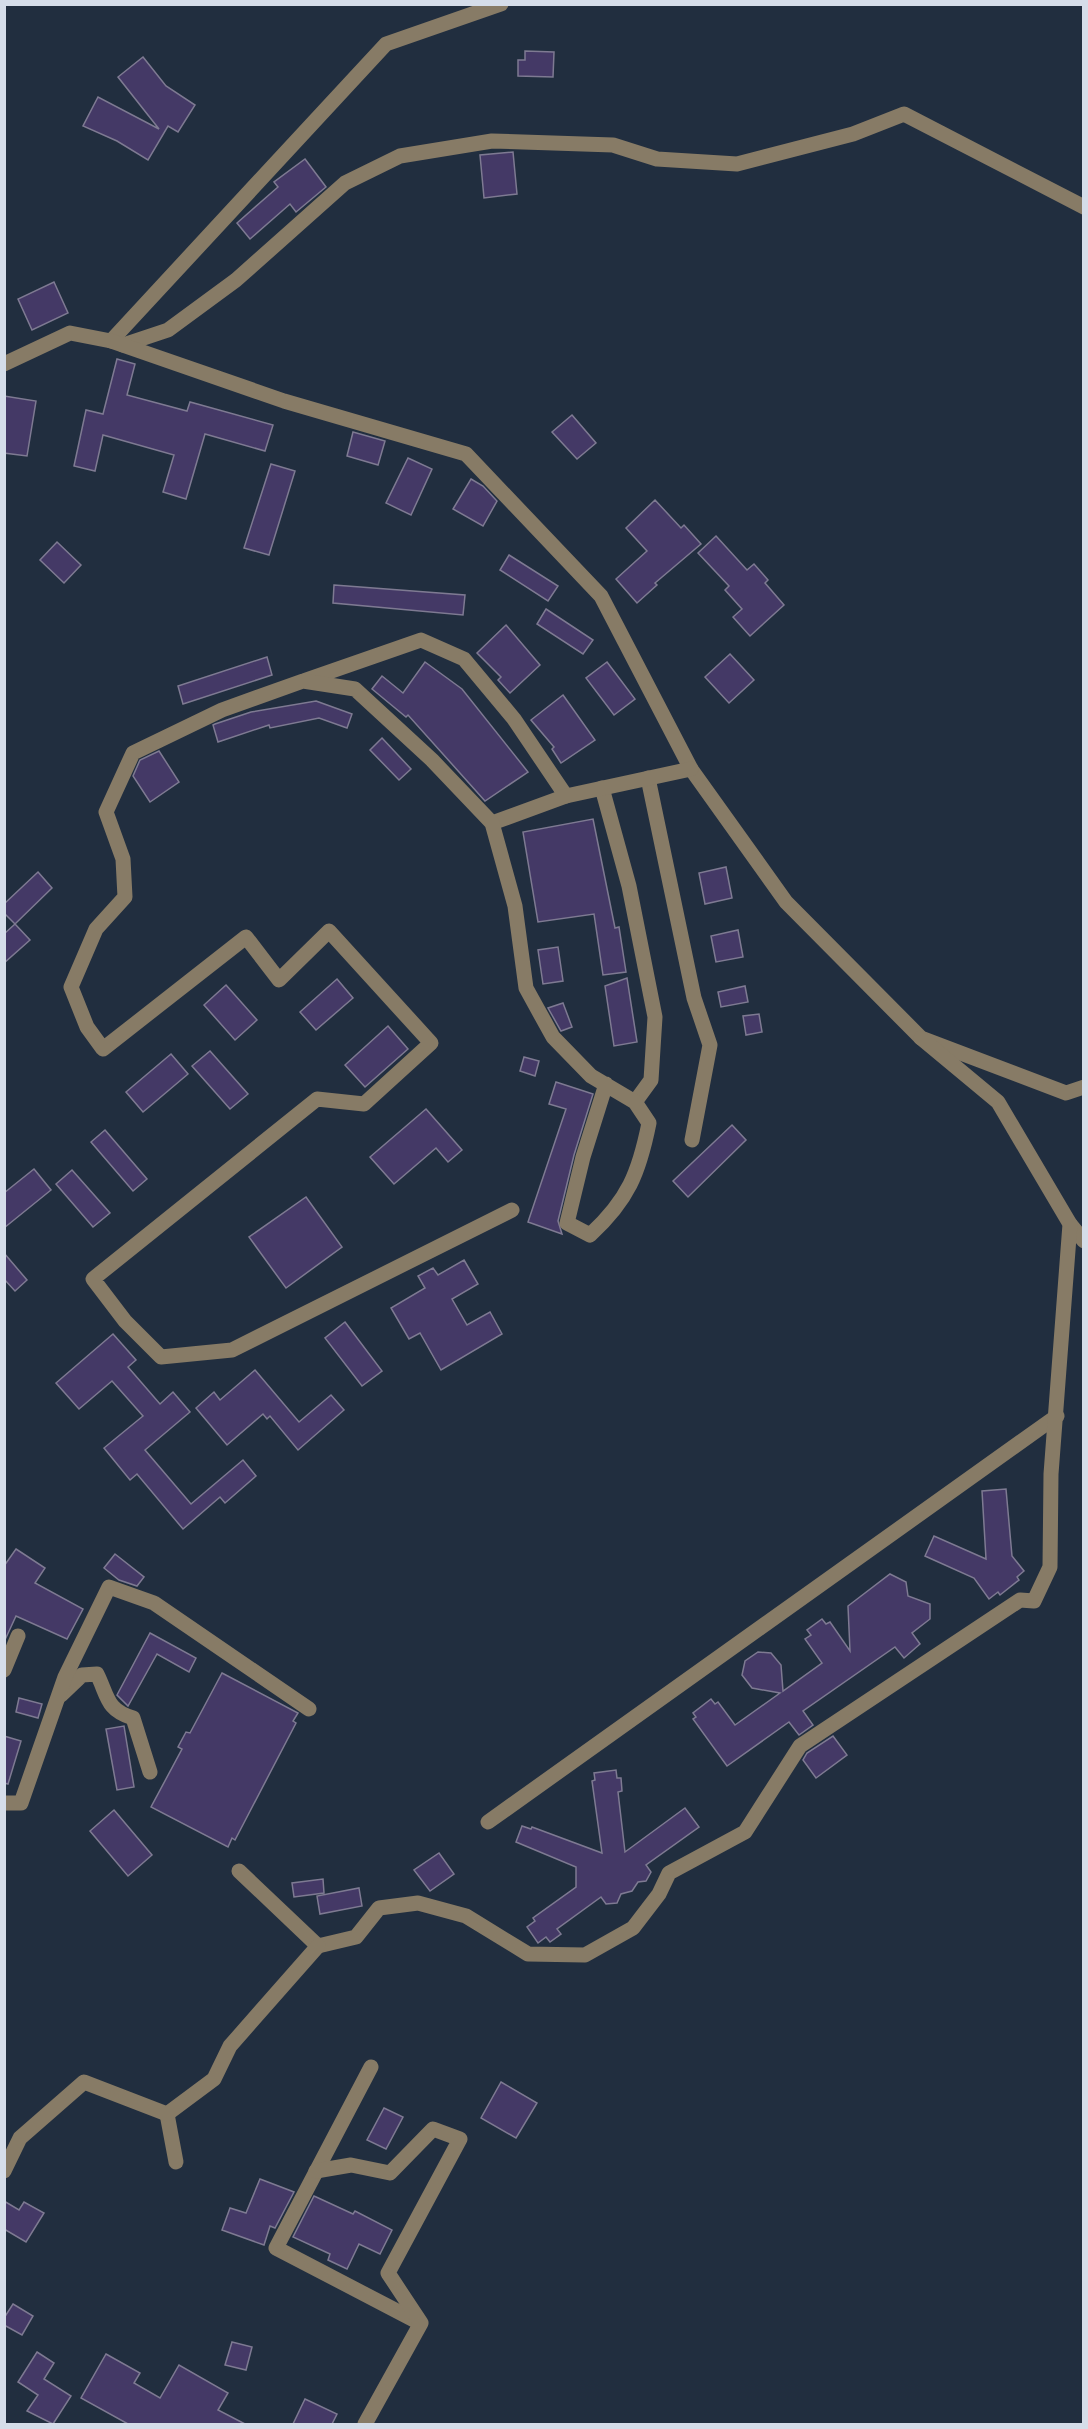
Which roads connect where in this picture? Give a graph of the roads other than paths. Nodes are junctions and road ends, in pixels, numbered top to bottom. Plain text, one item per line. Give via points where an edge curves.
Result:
1 (501, 4) edge
2 (1083, 207) edge
3 (117, 343) junction
4 (4, 364) edge
5 (303, 681) junction
6 (691, 769) junction
7 (648, 778) junction
8 (602, 788) junction
9 (566, 796) junction
10 (492, 823) junction
11 (921, 1038) junction
12 (606, 1084) junction
13 (1083, 1087) edge
14 (635, 1102) junction
15 (692, 1140) dead end
16 (512, 1210) dead end
17 (1070, 1224) junction
18 (1083, 1240) edge
19 (1058, 1416) junction
20 (18, 1636) dead end
21 (4, 1670) edge
22 (57, 1699) junction
23 (309, 1709) dead end
24 (150, 1772) dead end
25 (4, 1803) edge
26 (488, 1822) dead end
27 (239, 1871) dead end
28 (318, 1946) junction
29 (370, 2067) dead end
30 (167, 2114) junction
31 (176, 2162) dead end
32 (4, 2171) edge
33 (316, 2171) junction
34 (421, 2323) junction
35 (365, 2424) edge

1 - 3 street via 386,44
2 - 3 street via 904,114 853,134 737,164 657,159 613,145 492,141 400,156 345,183 236,280 168,330
3 - 4 street via 70,333
3 - 6 street via 284,401 466,454 601,596
5 - 9 street via 421,640 464,658 514,719
5 - 10 street via 355,689 432,760
5 - 16 street via 222,710 132,753 106,812 123,859 125,897 96,929 71,987 87,1027 103,1049 246,937 279,980 329,931 431,1043 364,1104 317,1099 93,1279 124,1321 161,1357 232,1350
6 - 7 street
6 - 11 street via 786,902
7 - 8 street
7 - 15 street via 694,998 710,1045
8 - 9 street
8 - 14 street via 629,886 655,1017 651,1080
9 - 10 street
10 - 12 street via 515,906 526,988 553,1037 591,1076
11 - 13 street via 1066,1093
11 - 17 street via 998,1102
12 - 14 street
12 - 14 street via 567,1223 590,1234 613,1213 641,1164 649,1123
17 - 18 street
17 - 19 street
19 - 26 street
19 - 28 street via 1051,1474 1050,1567 1034,1600 1020,1600 800,1746 745,1832 669,1873 659,1894 633,1928 585,1955 528,1954 466,1916 418,1903 379,1908 356,1937
20 - 21 street
22 - 23 street via 109,1587 154,1603
22 - 24 street via 82,1675 97,1674 107,1702 133,1718
22 - 25 street via 21,1803
27 - 28 street
28 - 30 street via 230,2046 214,2079
29 - 33 street
30 - 31 street
30 - 32 street via 84,2082 20,2138
33 - 34 street via 276,2248
33 - 34 street via 351,2164 390,2173 433,2129 460,2139 388,2274
34 - 35 street

